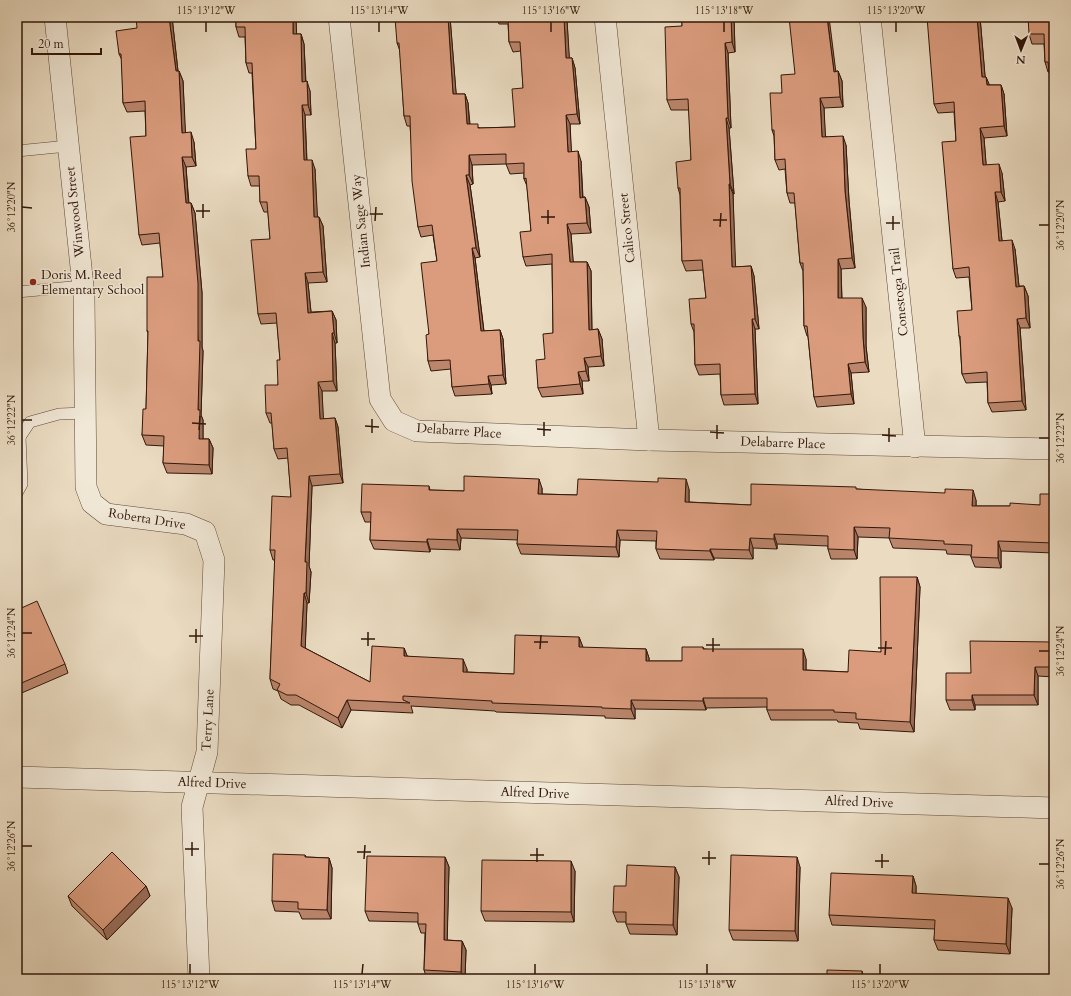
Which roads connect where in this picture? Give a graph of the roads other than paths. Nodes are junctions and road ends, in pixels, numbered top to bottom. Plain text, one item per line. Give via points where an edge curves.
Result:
1 (55, 17) edge
2 (339, 17) edge
3 (605, 17) edge
4 (870, 17) edge
5 (68, 146) junction
6 (17, 151) edge
7 (83, 286) junction
8 (17, 292) edge
9 (85, 413) junction
10 (394, 421) joint
11 (19, 437) edge
12 (649, 440) junction
13 (915, 447) junction
14 (1054, 449) edge
15 (17, 493) edge
16 (92, 504) joint
17 (205, 532) joint
18 (17, 777) edge
19 (199, 783) junction
20 (1054, 808) edge
21 (199, 979) edge

1 - 5 street, Winwood Street
2 - 10 street, Indian Sage Way via 380,398
3 - 12 street, Calico Street
4 - 13 street, Conestoga Trail
5 - 6 lane
5 - 7 street, Winwood Street
7 - 8 lane
7 - 9 street, Winwood Street
9 - 11 lane via 59,414 30,422
9 - 16 street, Winwood Street via 86,486
10 - 12 street, Delabarre Place via 417,431
11 - 15 lane via 22,484
12 - 13 street, Delabarre Place
13 - 14 street, Delabarre Place
16 - 17 street, Roberta Drive via 106,514 186,524
17 - 19 street, Terry Lane via 214,560 207,752
18 - 19 street, Alfred Drive
19 - 20 street, Alfred Drive
19 - 21 street, Terry Lane via 192,807

